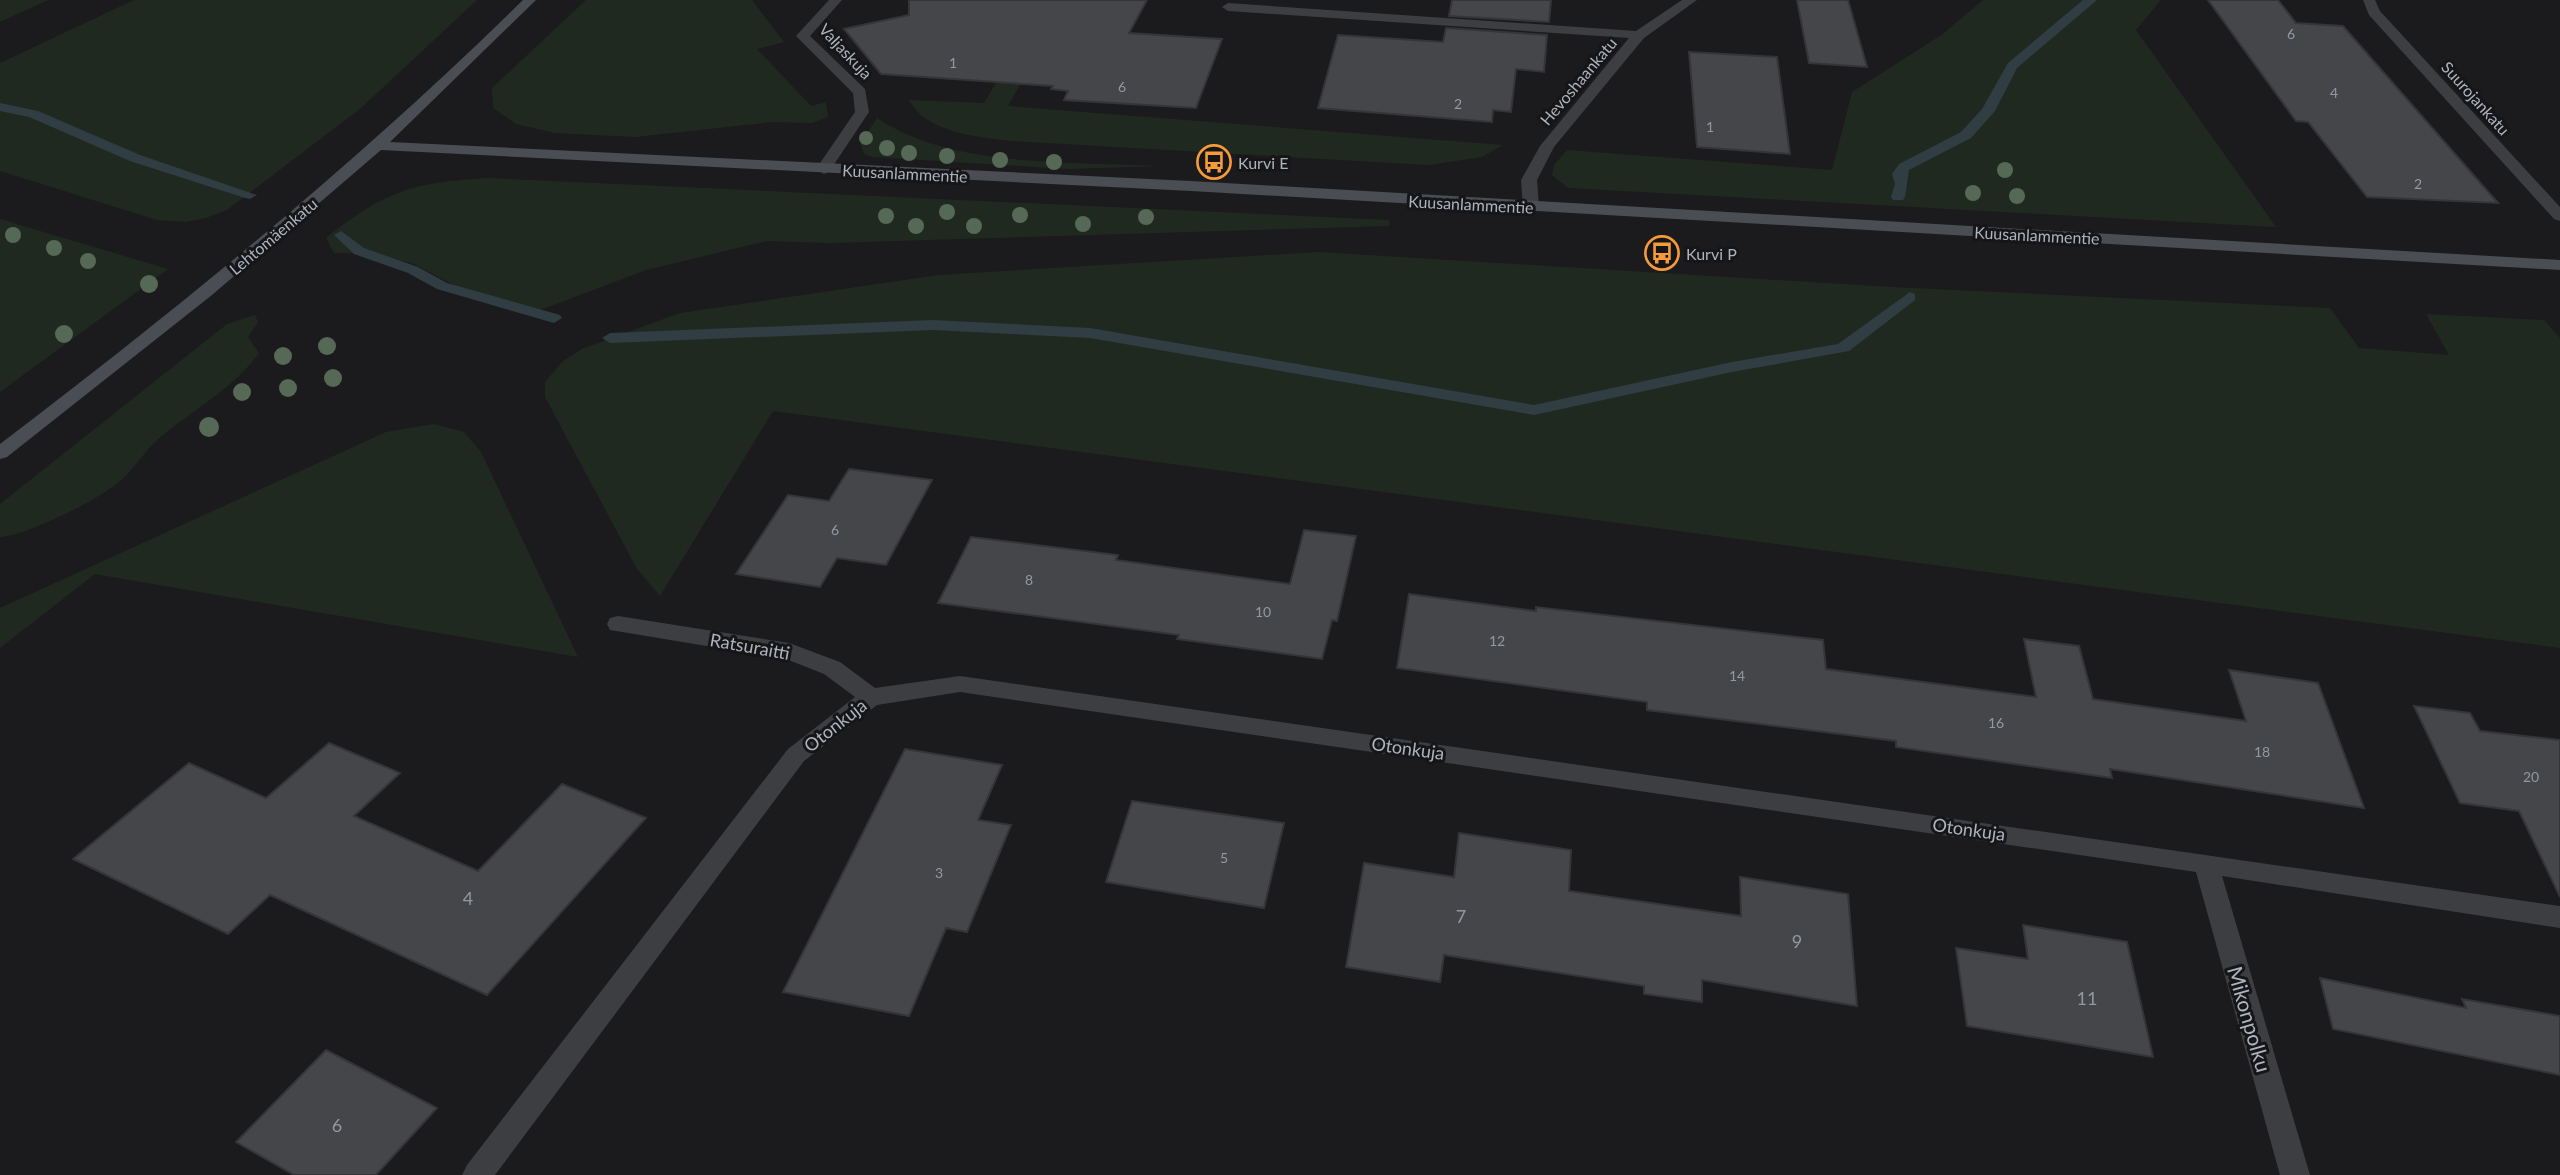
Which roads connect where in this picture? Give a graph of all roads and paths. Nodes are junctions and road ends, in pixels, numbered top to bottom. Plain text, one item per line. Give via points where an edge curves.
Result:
1 (530, 0) edge
2 (836, 0) edge
3 (1691, 0) edge
4 (2369, 0) edge
5 (1228, 7) dead end
6 (1639, 35) junction
7 (381, 146) junction
8 (824, 169) junction
9 (1531, 207) junction
10 (2560, 216) edge
11 (2560, 265) edge
12 (0, 453) edge
13 (618, 624) dead end
14 (871, 697) junction
15 (2206, 863) junction
16 (2560, 917) edge
17 (477, 1175) edge
18 (2295, 1175) edge

1 - 7 street, Lehtomäenkatu
2 - 8 street, Valjaskuja via 803,36 860,92 863,103
3 - 6 street, Hevoshaankatu
4 - 10 street, Suurojankatu via 2374,12
5 - 6 street
6 - 9 street, Hevoshaankatu via 1535,164 1528,180
7 - 8 street, Kuusanlammentie
7 - 12 street, Lehtomäenkatu via 186,309
8 - 9 street, Kuusanlammentie
9 - 11 street, Kuusanlammentie
13 - 14 street, Ratsuraitti via 789,651 832,668
14 - 15 street, Otonkuja via 960,684
14 - 17 street, Otonkuja via 796,755
15 - 16 street, Otonkuja
15 - 18 street, Mikonpolku

